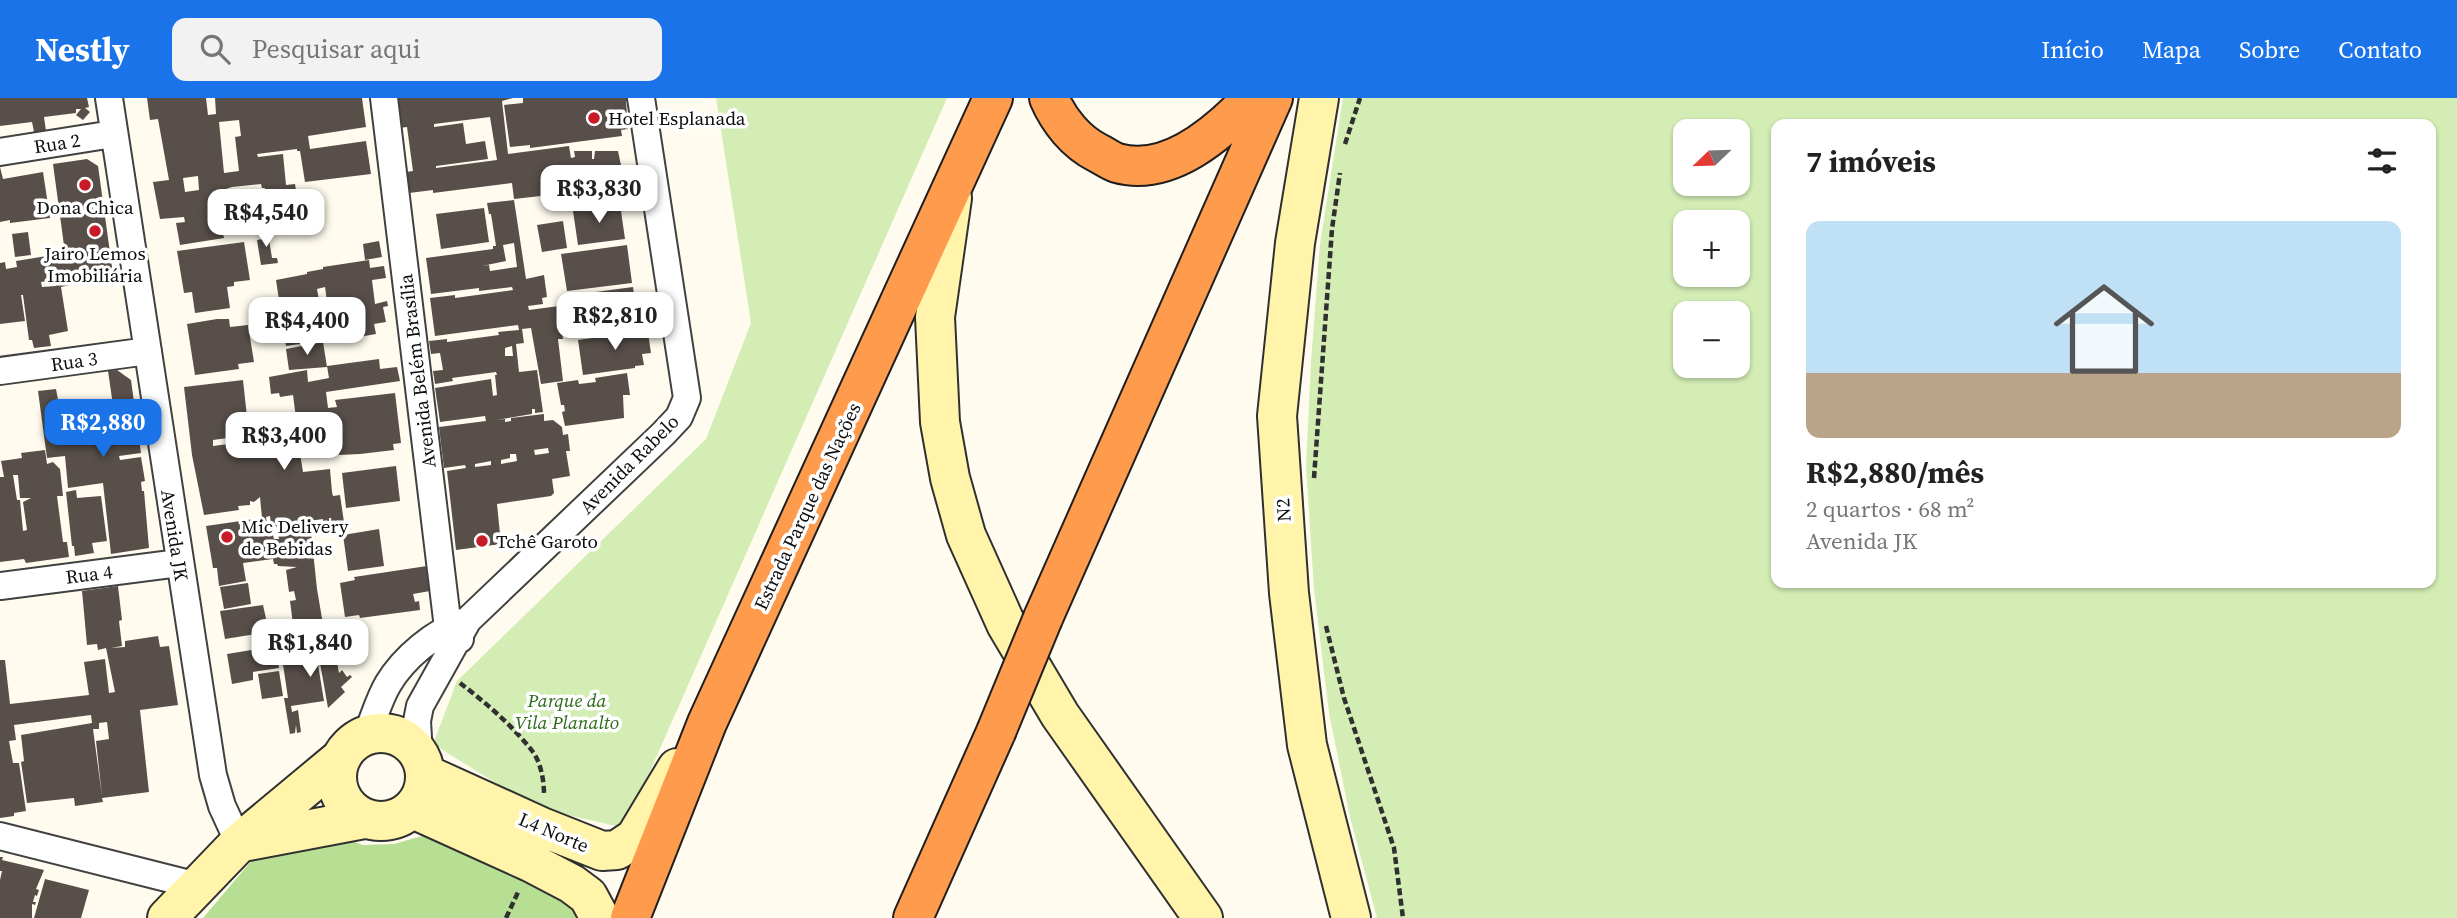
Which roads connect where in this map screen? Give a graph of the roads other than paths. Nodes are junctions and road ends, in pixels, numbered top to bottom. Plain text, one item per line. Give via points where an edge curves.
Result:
1 (109, 98) edge
2 (384, 98) edge
3 (640, 98) edge
4 (992, 98) edge
5 (1049, 98) edge
6 (1252, 98) edge
7 (1273, 98) edge
8 (1319, 98) edge
9 (113, 134) junction
10 (0, 152) edge
11 (954, 186) junction
12 (148, 351) junction
13 (0, 371) edge
14 (179, 563) junction
15 (0, 586) edge
16 (459, 629) junction
17 (708, 723) junction
18 (367, 734) junction
19 (340, 759) junction
20 (419, 779) junction
21 (364, 819) junction
22 (0, 836) edge
23 (239, 843) junction
24 (198, 886) junction
25 (167, 918) edge
26 (600, 918) edge
27 (630, 918) edge
28 (913, 918) edge
29 (1203, 918) edge
30 (1351, 918) edge

1 - 9 street, Avenida JK
2 - 16 street, Avenida Belém Brasília
3 - 16 street, Avenida Rabelo via 687,398 679,417 663,434
4 - 11 highway, Estrada Parque das Nações
5 - 6 highway via 1083,145 1118,163 1151,165 1193,148
7 - 28 highway, bridge
8 - 30 main road, N2 via 1295,243 1277,416 1289,593 1307,745
9 - 10 street, Rua 2
9 - 12 street, Avenida JK
11 - 17 highway, Estrada Parque das Nações
11 - 29 main road via 935,317 940,422 967,535 1006,624 1060,716
12 - 13 street, Rua 3
12 - 14 street, Avenida JK
14 - 15 street, Rua 4
14 - 23 street, Avenida JK via 213,775
16 - 18 street via 424,644 388,683
16 - 20 street via 421,706 417,721
17 - 20 main road, L4 Norte via 640,831 612,851 593,850
17 - 27 highway, Estrada Parque das Nações
18 - 19 main road via 354,741
18 - 20 main road via 396,735 413,746
19 - 21 main road via 336,776 339,794 349,809
19 - 23 main road
20 - 21 main road via 395,820
20 - 26 main road, L4 Norte via 530,862 572,884 588,897
21 - 23 main road
22 - 24 street
23 - 24 main road
24 - 25 main road

